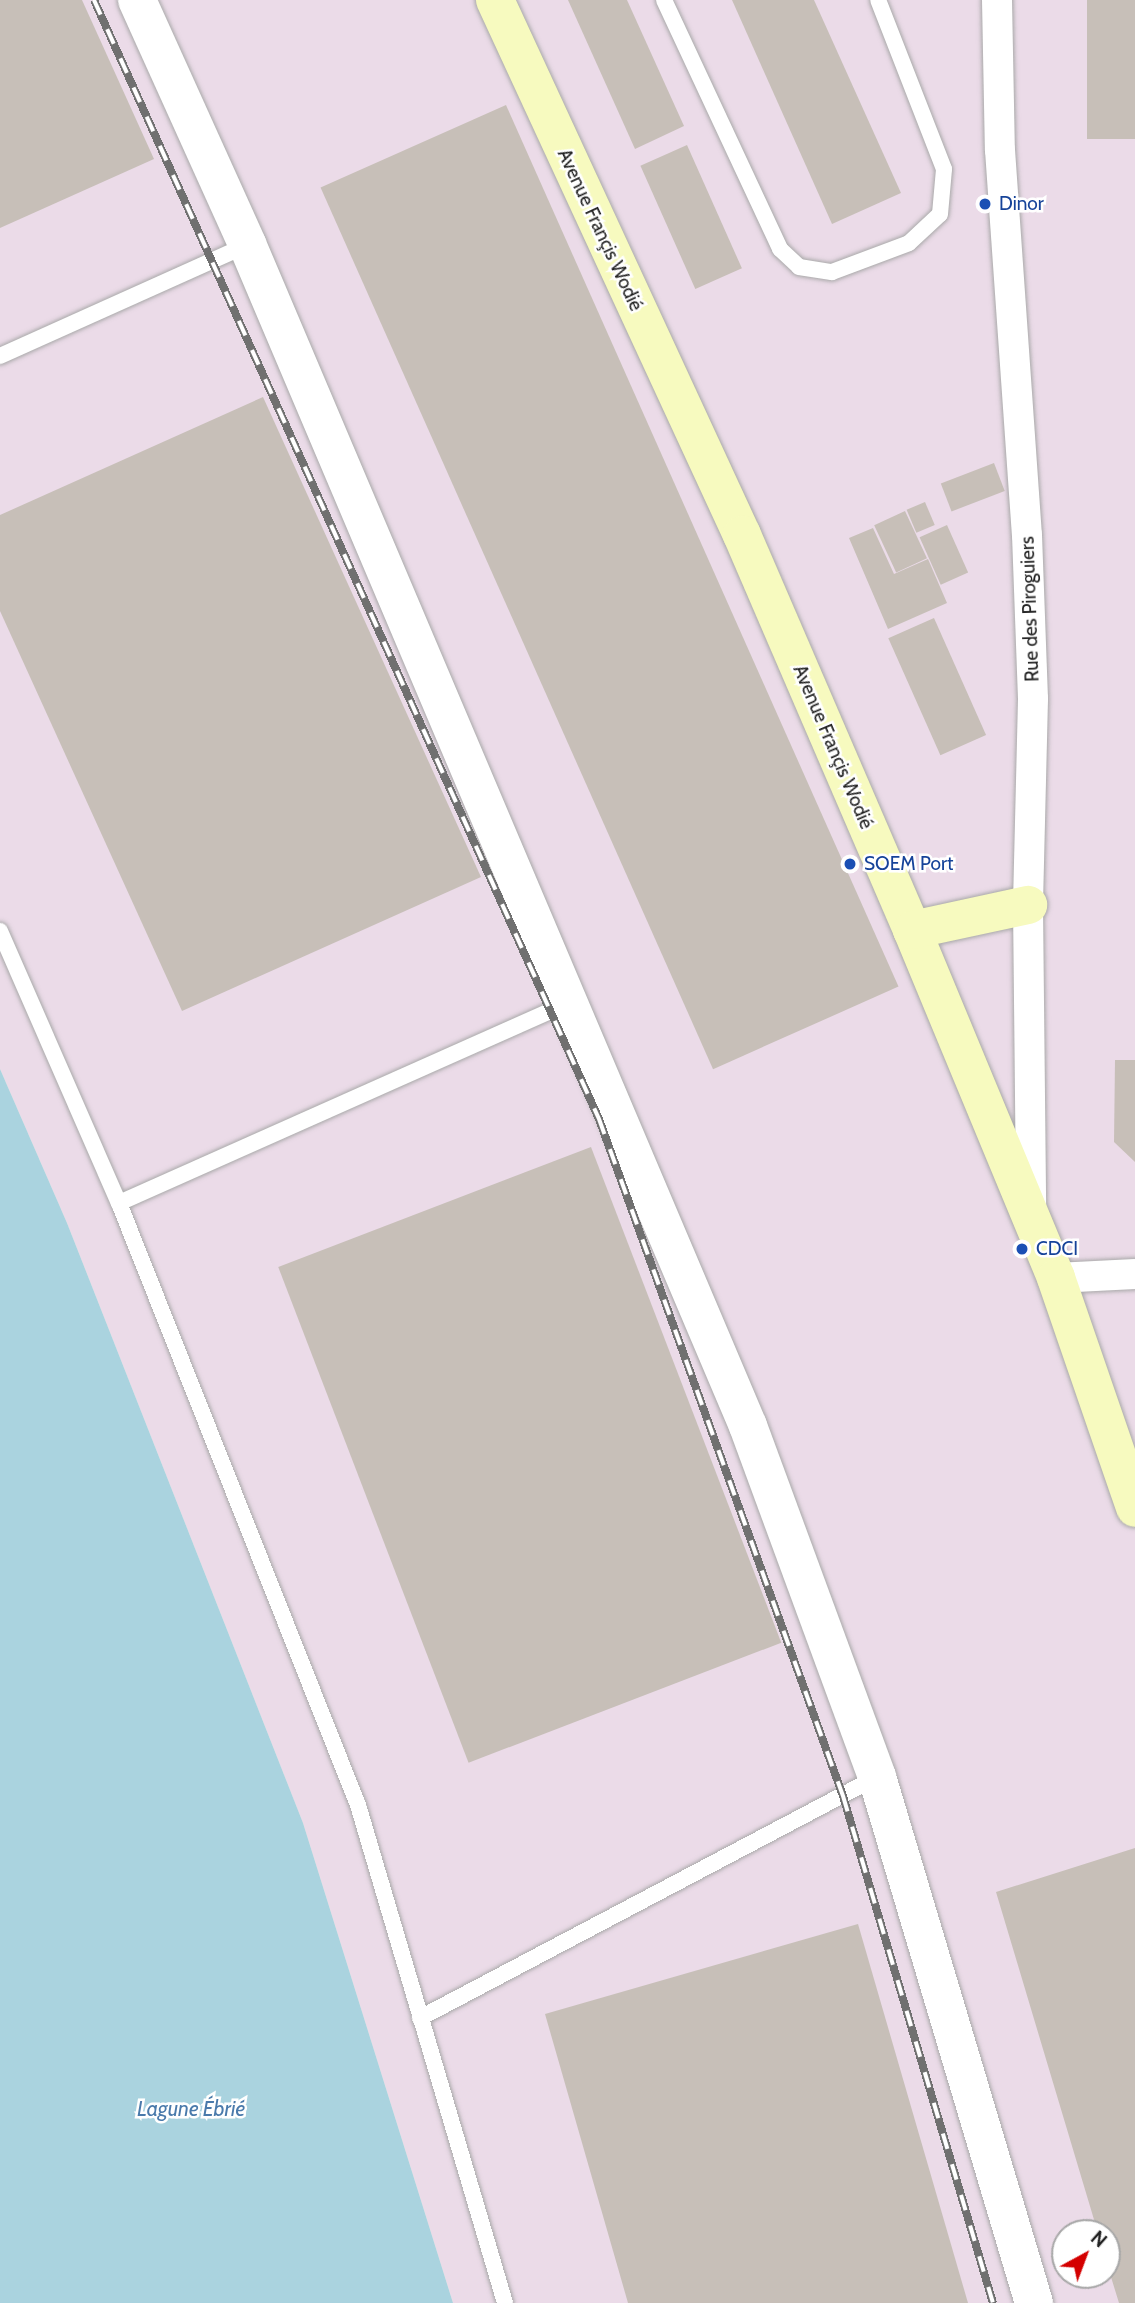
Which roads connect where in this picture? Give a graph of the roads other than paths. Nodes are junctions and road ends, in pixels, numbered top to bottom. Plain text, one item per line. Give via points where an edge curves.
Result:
1 (137, 0) edge
2 (495, 0) edge
3 (664, 0) edge
4 (878, 0) edge
5 (997, 0) edge
6 (247, 244) junction
7 (0, 356) edge
8 (1028, 905) junction
9 (912, 930) junction
10 (0, 931) edge
11 (571, 1002) junction
12 (120, 1203) junction
13 (1031, 1220) junction
14 (1135, 1274) edge
15 (1056, 1278) junction
16 (1135, 1508) edge
17 (877, 1777) junction
18 (420, 2018) junction
19 (505, 2303) edge
20 (1034, 2303) edge

1 - 6 street
2 - 9 main road, Avenue Françis Wodié via 742,536
3 - 4 lane via 780,249 799,267 832,272 909,243 940,214 944,169
5 - 8 street, Rue des Piroguiers via 1000,150 1033,699
6 - 7 lane
6 - 11 street
8 - 9 main road
8 - 13 street, Rue des Piroguiers
9 - 13 main road, Avenue Françis Wodié
10 - 12 lane
11 - 12 lane
11 - 17 street via 748,1426
12 - 18 lane via 358,1805
13 - 15 main road, Avenue Françis Wodié
14 - 15 street
15 - 16 main road, Avenue Françis Wodié
17 - 18 lane
17 - 20 street
18 - 19 lane

